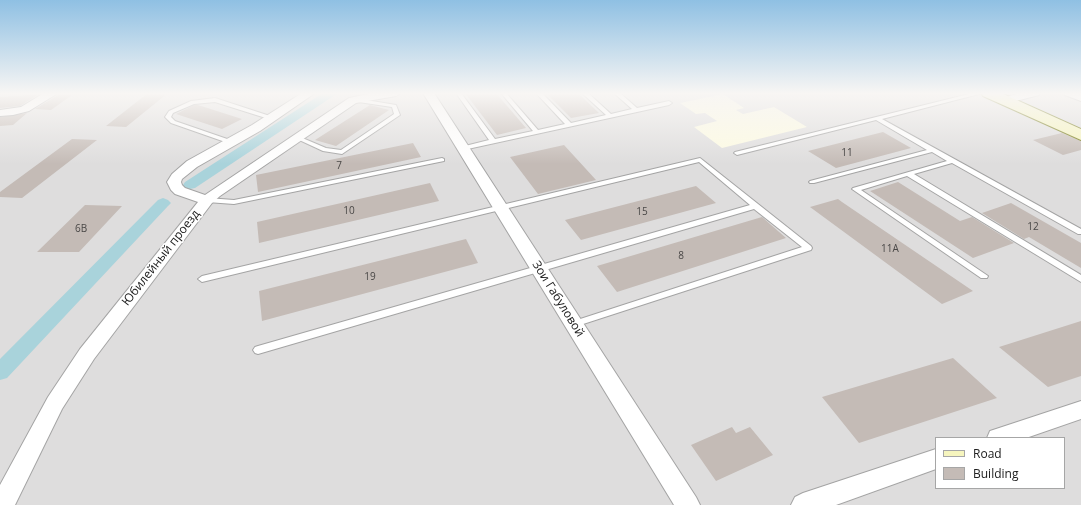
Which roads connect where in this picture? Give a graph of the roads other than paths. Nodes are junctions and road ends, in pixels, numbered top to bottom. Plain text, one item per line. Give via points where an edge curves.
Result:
1 (168, 117) edge
2 (267, 117) edge
3 (329, 117) edge
4 (395, 117) edge
5 (443, 117) edge
6 (476, 117) edge
7 (524, 117) edge
8 (562, 117) edge
9 (607, 117) edge
10 (888, 117) edge
11 (1039, 117) edge
12 (271, 118) joint
13 (878, 119) junction
14 (570, 125) junction
15 (537, 132) junction
16 (1081, 135) edge
17 (298, 138) junction
18 (494, 141) junction
19 (230, 142) junction
20 (463, 148) junction
21 (934, 150) junction
22 (737, 153) dead end
23 (442, 160) dead end
24 (953, 161) junction
25 (908, 174) junction
26 (812, 182) dead end
27 (207, 200) junction
28 (755, 206) junction
29 (500, 207) junction
30 (1081, 232) edge
31 (538, 268) junction
32 (984, 276) dead end
33 (202, 278) dead end
34 (1081, 279) edge
35 (574, 324) junction
36 (258, 350) dead end
37 (1081, 410) edge
38 (1001, 437) edge
39 (935, 459) edge
40 (2, 505) edge
41 (688, 505) edge
42 (803, 505) edge

1 - 19 lane via 173,122
2 - 12 lane
3 - 17 street, Юбилейный проезд
4 - 17 lane via 342,152 325,150
5 - 20 street, Зои Габуловой
6 - 18 lane
7 - 15 lane
8 - 14 lane
9 - 14 lane
10 - 13 lane
11 - 16 main road
12 - 19 street
13 - 21 lane
13 - 22 lane
14 - 15 lane
15 - 18 lane
17 - 27 street, Юбилейный проезд
18 - 20 lane
19 - 27 street via 183,170 174,182 180,191
20 - 29 street, Зои Габуловой
21 - 24 lane
21 - 26 lane
23 - 27 lane via 234,202
24 - 25 lane
24 - 30 lane
25 - 32 lane via 855,189
25 - 34 lane
27 - 40 street, Юбилейный проезд via 87,354 55,403
28 - 29 lane via 700,160
28 - 31 lane
28 - 35 lane via 808,248
29 - 31 street, Зои Габуловой
29 - 33 lane
31 - 35 street, Зои Габуловой
31 - 36 lane
35 - 41 street, Зои Габуловой
37 - 38 street
39 - 42 street

